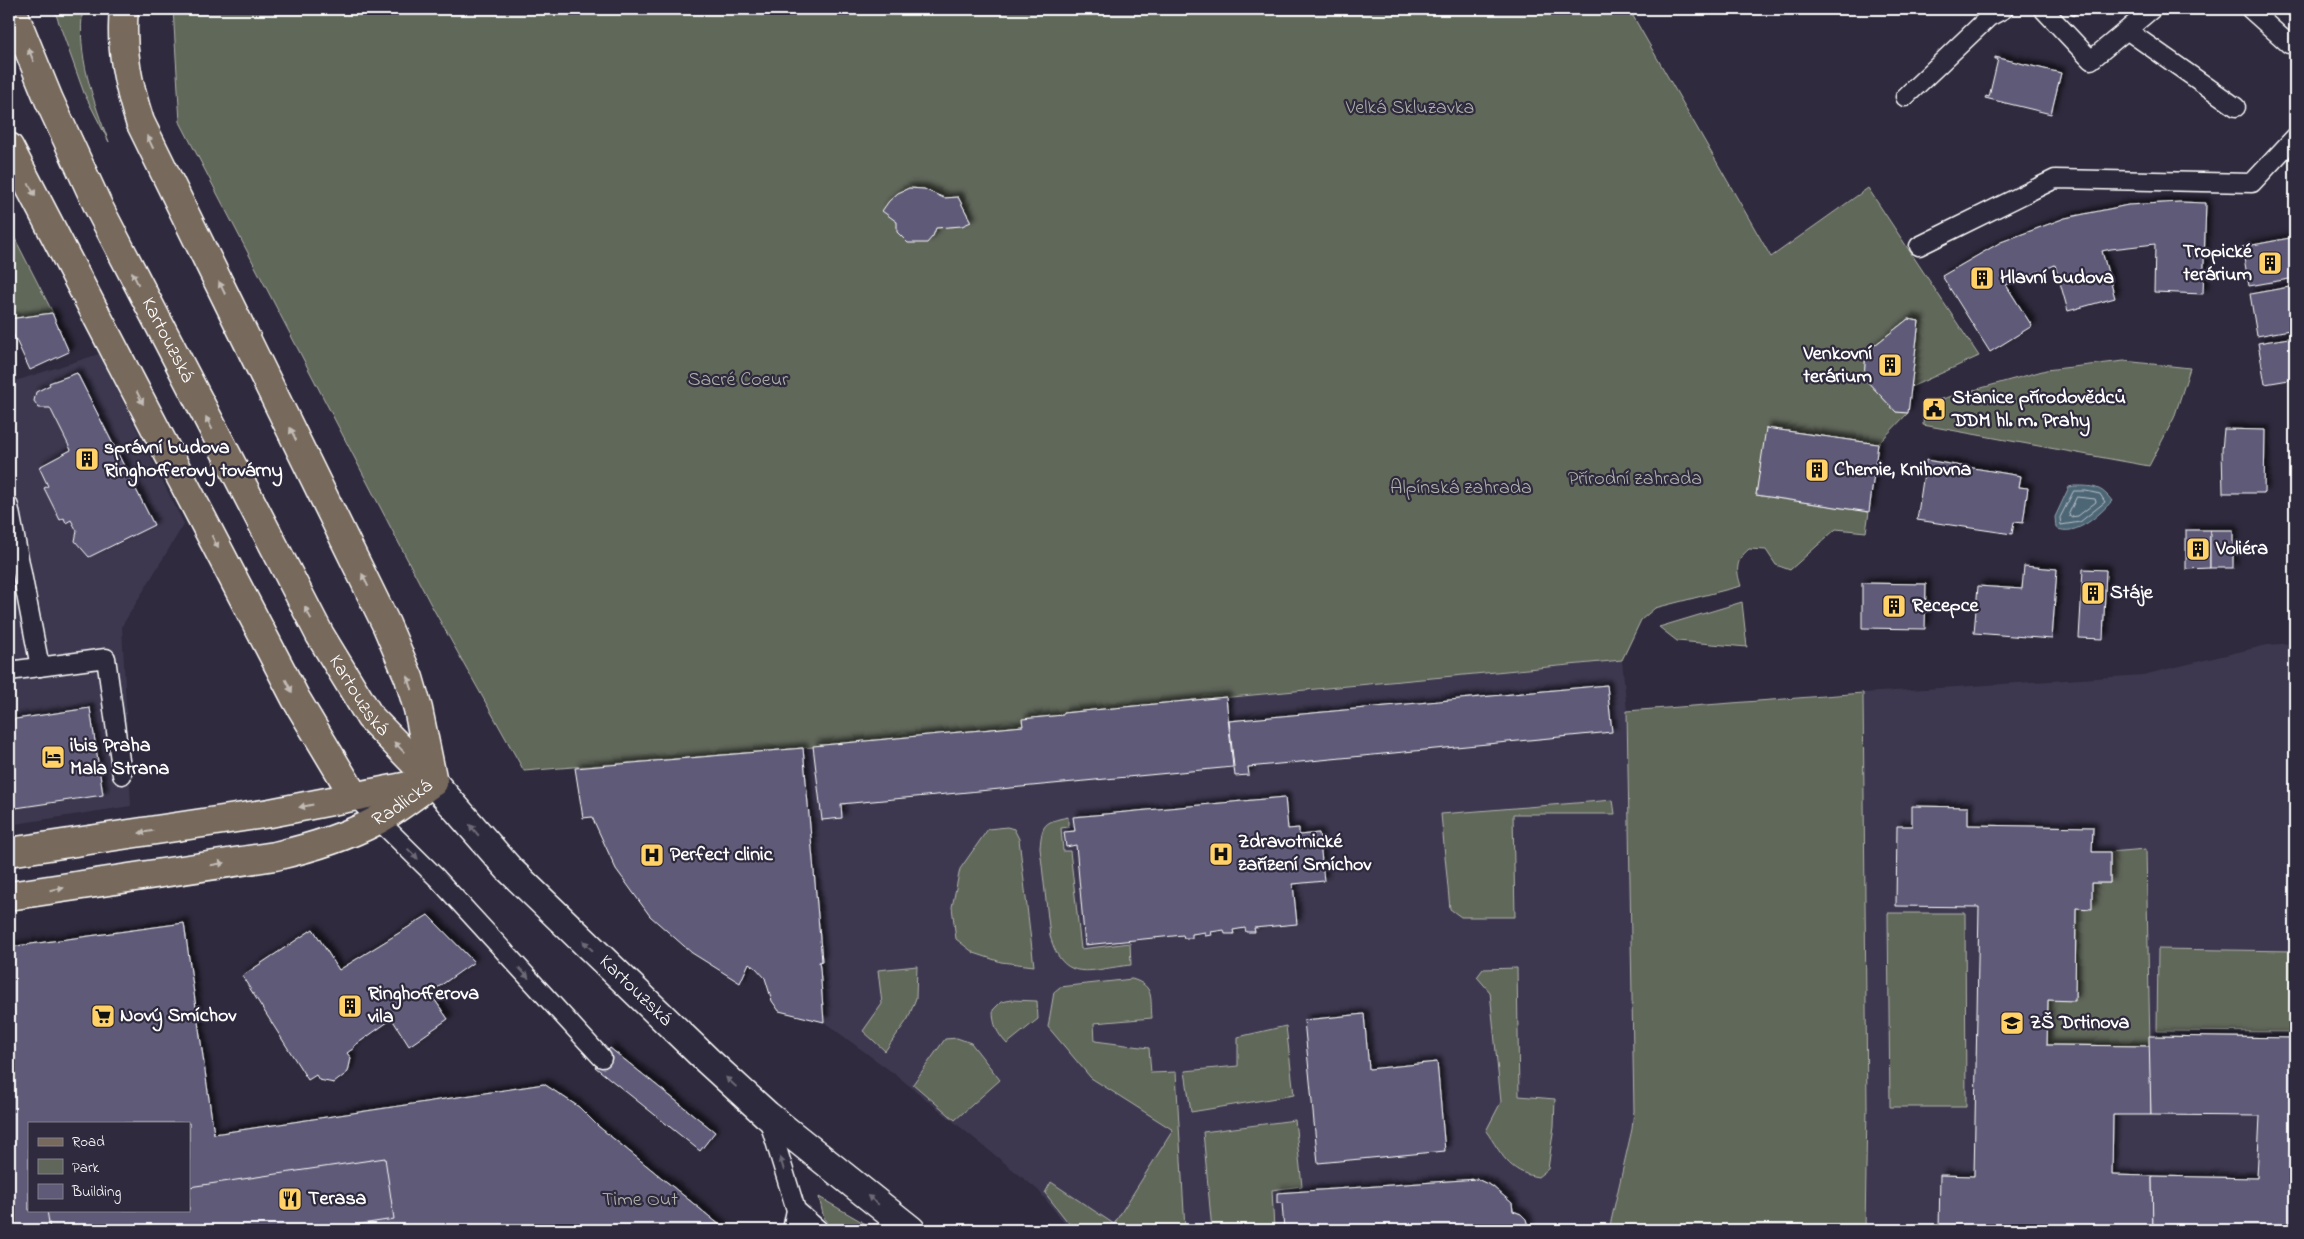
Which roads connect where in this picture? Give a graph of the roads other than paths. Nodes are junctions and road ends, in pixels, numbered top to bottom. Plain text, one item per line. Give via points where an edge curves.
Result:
1 (12, 9) edge
2 (124, 9) edge
3 (2004, 9) edge
4 (2043, 9) edge
5 (2152, 9) edge
6 (2250, 9) edge
7 (2128, 31) junction
8 (2289, 44) dead end
9 (1905, 97) dead end
10 (2236, 107) dead end
11 (2295, 137) edge
12 (9, 147) edge
13 (1919, 246) dead end
14 (9, 506) edge
15 (40, 667) junction
16 (9, 671) edge
17 (122, 775) dead end
18 (433, 782) junction
19 (354, 796) junction
20 (378, 820) junction
21 (9, 852) edge
22 (9, 896) edge
23 (602, 1058) dead end
24 (767, 1115) junction
25 (796, 1210) junction
26 (792, 1230) edge
27 (820, 1230) edge
28 (911, 1230) edge

18 -> 1 main road, Kartouzská via 370,717 320,635 99,208 49,100
18 -> 2 main road via 411,686 386,624 140,122 129,86 123,49
3 - 9 lane via 1989,17
4 - 7 lane via 2091,60
5 - 7 lane
6 - 8 lane
7 - 10 lane
11 - 13 lane via 2252,183 2055,179
12 -> 19 main road via 296,699
14 - 15 lane
15 - 16 lane
15 - 17 lane via 106,658
18 - 19 main road, Radlická
18 - 20 main road, Radlická
24 -> 18 main road, Kartouzská via 509,869
19 - 20 lane
19 -> 21 main road, Radlická via 270,813
22 -> 20 main road, Radlická via 275,856 346,836
20 -> 23 lane via 437,878
25 -> 24 lane
28 -> 24 main road, Kartouzská
25 - 26 lane
25 - 27 lane

